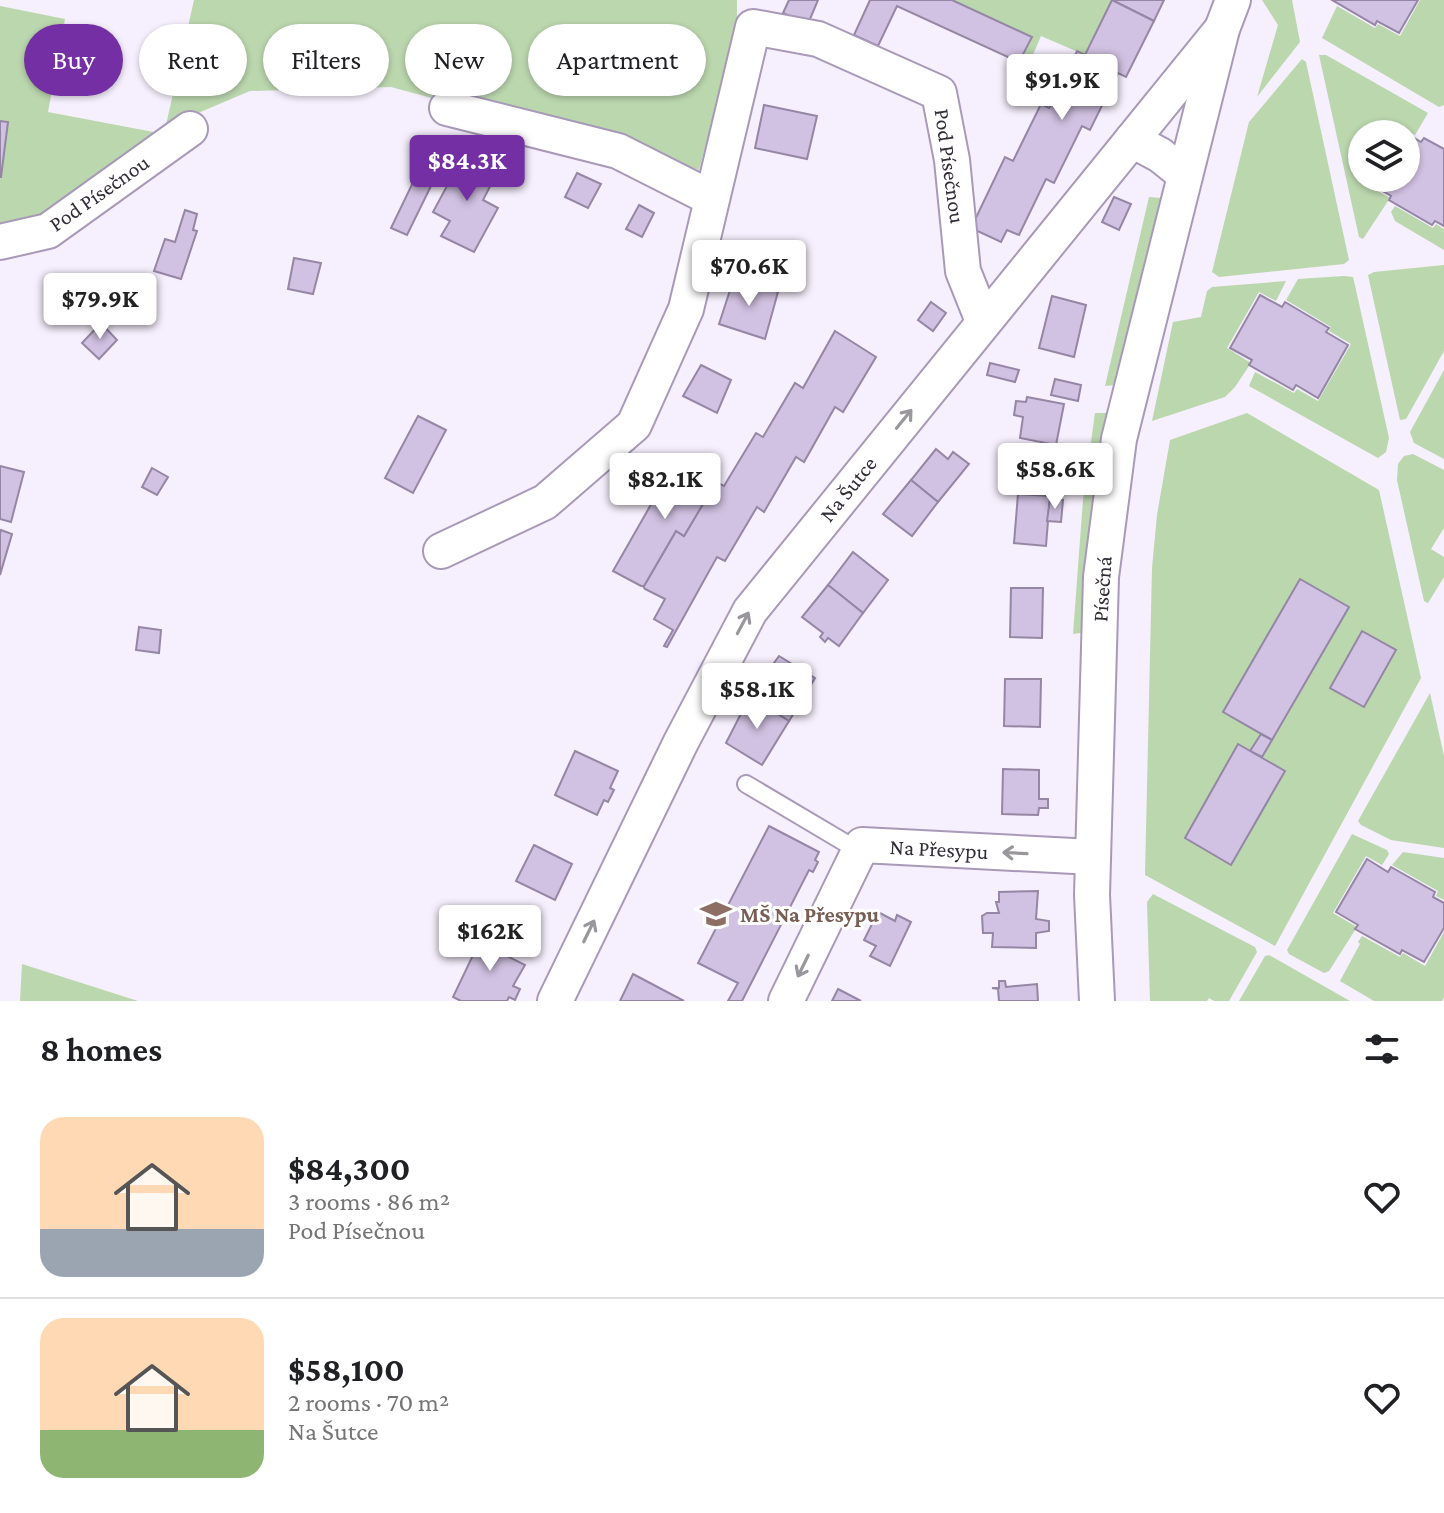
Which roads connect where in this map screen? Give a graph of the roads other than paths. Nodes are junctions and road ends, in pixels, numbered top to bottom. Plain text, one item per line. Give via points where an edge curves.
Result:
1 (749, 13) edge
2 (1227, 14) edge
3 (447, 108) dead end
4 (190, 129) dead end
5 (1132, 140) junction
6 (1185, 175) junction
7 (711, 198) junction
8 (0, 242) edge
9 (983, 321) junction
10 (441, 551) dead end
11 (746, 784) dead end
12 (859, 851) junction
13 (1093, 857) junction
14 (555, 1001) edge
15 (786, 1001) edge
16 (1097, 1001) edge

1 - 7 street, Pod Písečnou
1 - 9 street, Pod Písečnou via 939,93 963,271
2 - 5 street, Na Šutce
2 - 6 street, Písečná
3 - 7 street via 618,151
4 - 8 street, Pod Písečnou via 48,231
5 - 6 street
5 - 9 street, Na Šutce
6 - 13 street, Písečná via 1119,439 1101,577
7 - 10 street, Pod Písečnou via 686,309 634,425 545,502
14 -> 9 street, Na Šutce via 750,611
11 - 12 lane
13 -> 12 street, Na Přesypu via 862,845
12 -> 15 street, Na Přesypu
13 - 16 street, Písečná

